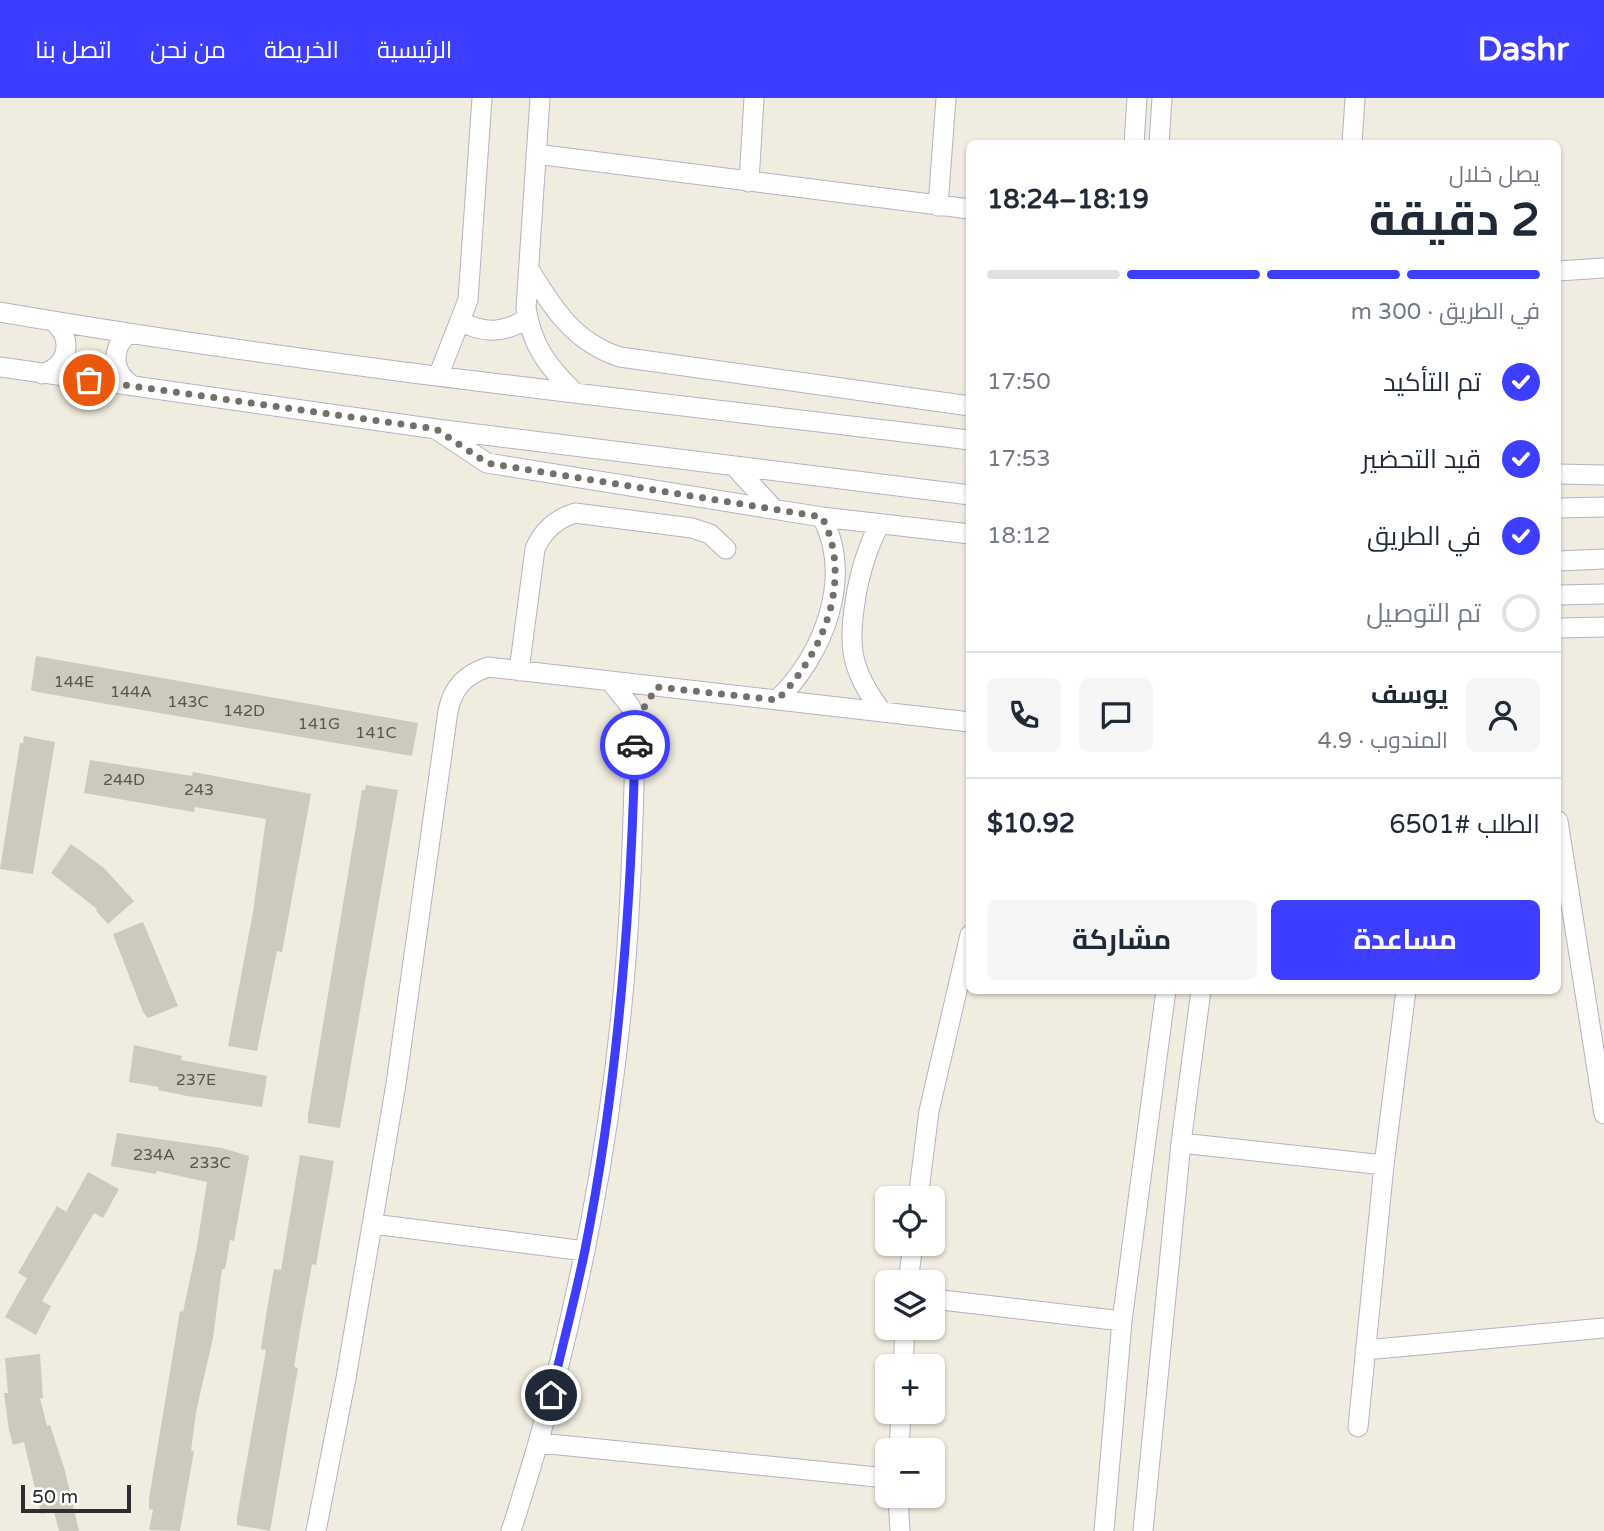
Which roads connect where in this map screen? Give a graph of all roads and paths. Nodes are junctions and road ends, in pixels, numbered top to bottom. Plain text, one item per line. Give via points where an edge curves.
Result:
1 (482, 98) edge
2 (540, 98) edge
3 (754, 98) edge
4 (946, 98) edge
5 (1137, 98) edge
6 (1162, 98) edge
7 (1355, 98) edge
8 (1134, 140) edge
9 (1159, 140) edge
10 (1352, 140) edge
11 (536, 154) junction
12 (749, 182) junction
13 (939, 206) junction
14 (966, 209) edge
15 (1604, 268) edge
16 (529, 269) junction
17 (1561, 271) edge
18 (0, 312) edge
19 (527, 318) junction
20 (53, 321) junction
21 (462, 322) junction
22 (129, 333) junction
23 (0, 367) edge
24 (42, 374) junction
25 (439, 374) junction
26 (133, 386) junction
27 (575, 393) junction
28 (966, 405) edge
29 (436, 429) junction
30 (966, 440) edge
31 (734, 466) junction
32 (1561, 474) edge
33 (1604, 475) edge
34 (966, 495) edge
35 (1604, 507) edge
36 (1561, 508) edge
37 (774, 509) junction
38 (822, 517) junction
39 (880, 524) junction
40 (966, 534) edge
41 (726, 549) dead end
42 (836, 558) junction
43 (1604, 559) edge
44 (1561, 561) edge
45 (863, 562) junction
46 (1604, 594) edge
47 (1561, 595) edge
48 (1604, 627) edge
49 (1561, 628) edge
50 (822, 635) junction
51 (850, 640) junction
52 (519, 671) junction
53 (611, 682) junction
54 (657, 687) junction
55 (777, 700) junction
56 (883, 712) junction
57 (636, 720) junction
58 (966, 722) edge
59 (1562, 875) edge
60 (966, 952) edge
61 (1165, 994) edge
62 (1201, 994) edge
63 (1405, 994) edge
64 (1604, 1114) edge
65 (1181, 1143) junction
66 (1384, 1164) junction
67 (920, 1186) edge
68 (373, 1224) junction
69 (585, 1251) junction
70 (945, 1300) edge
71 (1122, 1321) junction
72 (1604, 1328) edge
73 (1366, 1350) junction
74 (1358, 1427) dead end
75 (540, 1443) junction
76 (875, 1477) edge
77 (899, 1508) edge
78 (316, 1531) edge
79 (511, 1531) edge
80 (900, 1531) edge
81 (1104, 1531) edge
82 (1143, 1531) edge

1 - 21 street via 468,300
2 - 11 street
3 - 12 street
4 - 13 street
5 - 8 street
6 - 9 street
7 - 10 street
11 - 12 street
11 - 16 street
12 - 13 street
13 - 14 street
15 - 17 street
16 - 19 street
16 - 28 street via 573,332 620,357
18 - 20 street
19 - 21 street via 510,328 490,331
19 - 27 street via 540,355
20 - 22 street
20 - 24 street via 64,332 65,355 57,368
21 - 25 street
22 - 25 street
22 - 26 street via 115,357 122,377
23 - 24 street
24 - 26 street
25 - 27 street
26 - 29 street
27 - 30 street
29 - 31 street
29 - 37 street via 487,463
31 - 34 street
31 - 37 street
32 - 33 street
35 - 36 street
37 - 38 street
38 - 39 street
38 - 42 street
39 - 40 street
39 - 45 street
41 - 52 street via 710,534 692,528 575,513 557,521 543,533 535,549
42 - 45 street
42 - 50 street
43 - 44 street
45 - 51 street
46 - 47 street
48 - 49 street
50 - 51 street
50 - 55 street via 794,683
51 - 56 street via 867,691
52 - 53 street
52 - 68 street via 488,667 476,671 456,687 450,699
53 - 54 street
53 - 57 street
54 - 55 street
54 - 57 street
55 - 56 street
56 - 58 street
57 - 69 street via 631,897 620,1015
59 - 64 street
60 - 67 street via 929,1111
61 - 71 street
62 - 65 street
63 - 66 street
65 - 66 street
65 - 82 street
66 - 73 street
68 - 69 street
68 - 78 street
69 - 75 street
70 - 71 street
71 - 81 street
72 - 73 street
73 - 74 street
75 - 76 street
75 - 79 street
77 - 80 street

